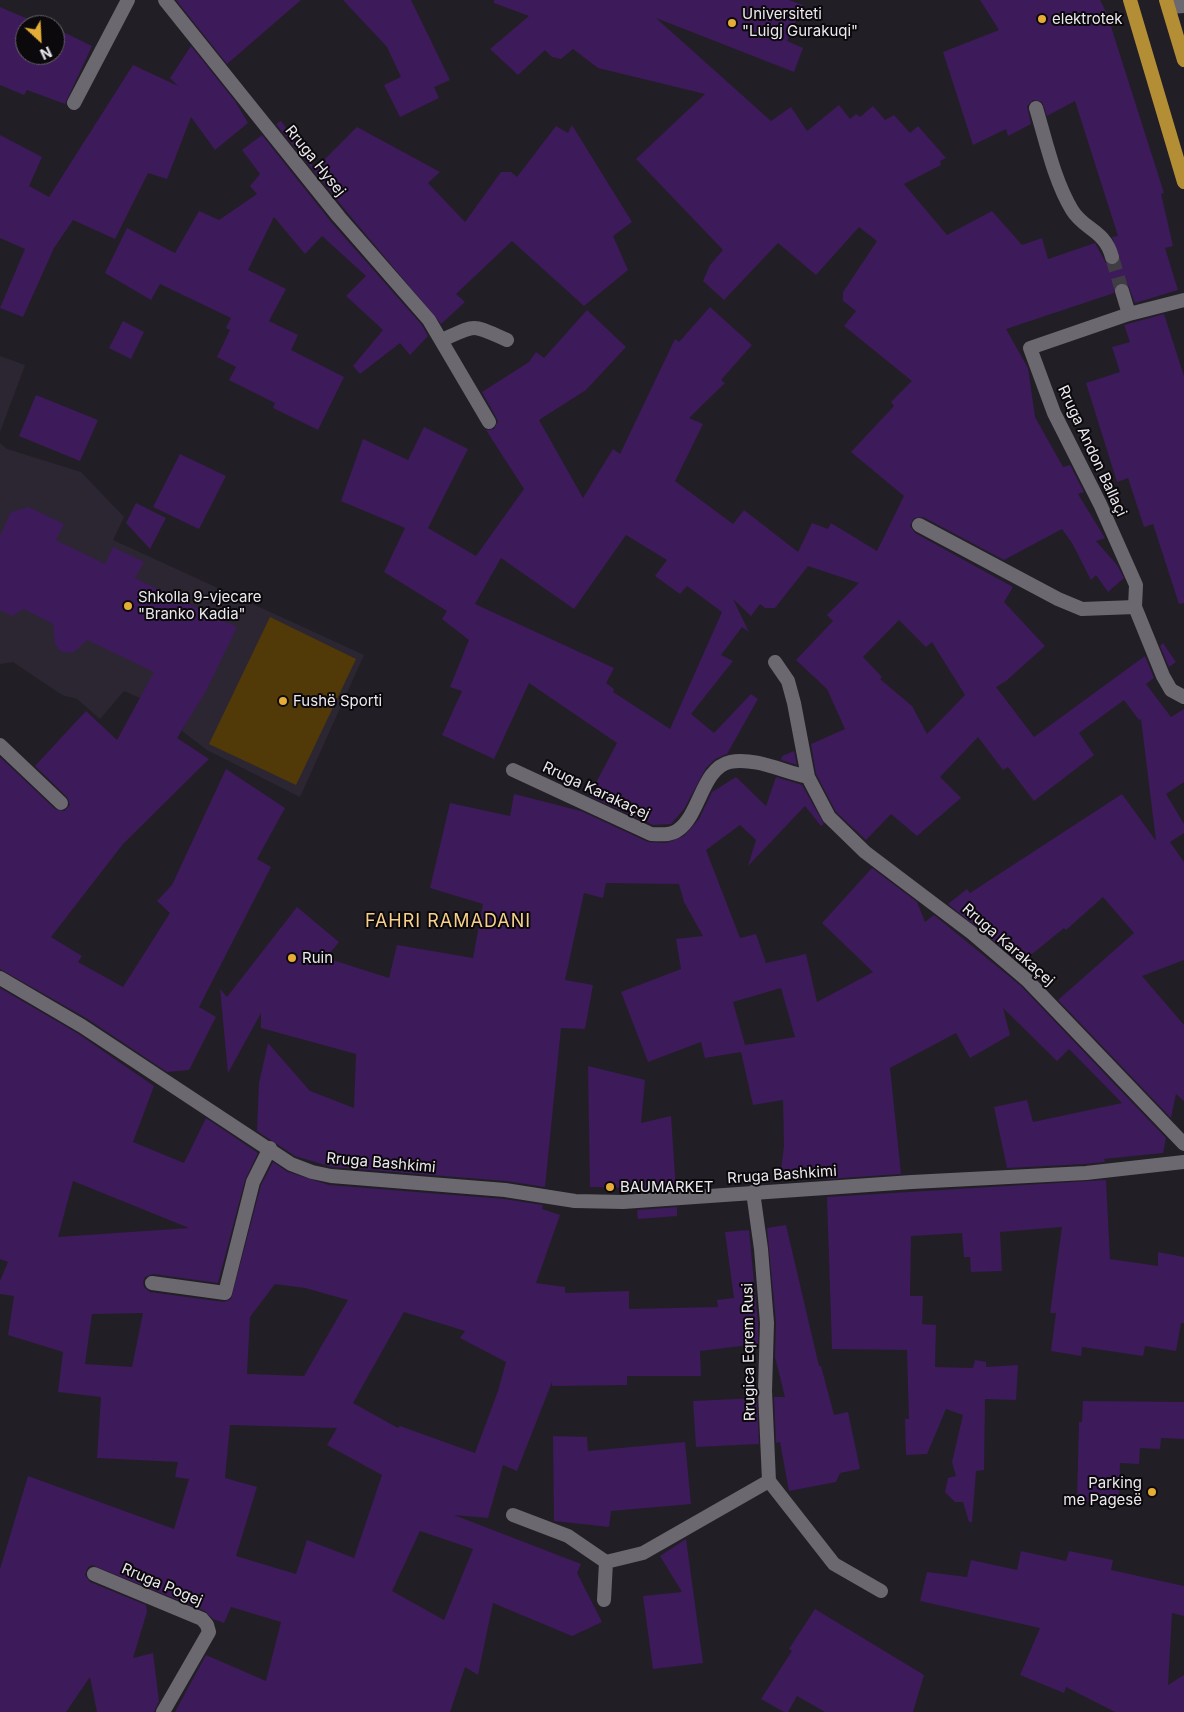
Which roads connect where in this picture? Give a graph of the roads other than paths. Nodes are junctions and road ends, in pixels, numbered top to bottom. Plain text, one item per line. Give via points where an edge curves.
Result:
1 (128, 0) edge
2 (165, 0) edge
3 (1130, 0) edge
4 (1168, 4) edge
5 (1184, 6) edge
6 (1184, 60) edge
7 (74, 104) dead end
8 (1036, 108) dead end
9 (1184, 182) edge
10 (1112, 257) tunnel mouth
11 (1122, 291) tunnel mouth
12 (1184, 300) edge
13 (1129, 314) junction
14 (442, 340) junction
15 (507, 340) dead end
16 (489, 422) dead end
17 (919, 525) dead end
18 (1135, 607) junction
19 (775, 662) dead end
20 (1184, 697) edge
21 (0, 745) edge
22 (513, 770) dead end
23 (808, 777) junction
24 (61, 803) dead end
25 (0, 978) edge
26 (1184, 1144) edge
27 (270, 1148) junction
28 (1184, 1162) edge
29 (753, 1192) junction
30 (152, 1283) dead end
31 (769, 1481) junction
32 (513, 1515) dead end
33 (606, 1562) junction
34 (94, 1574) dead end
35 (881, 1591) dead end
36 (604, 1600) dead end
37 (163, 1712) edge

1 - 7 street
2 - 14 street, Rruga Hysej via 339,217 429,320
3 - 9 main road
4 - 5 street
4 - 6 main road
8 - 10 street via 1066,198 1074,213 1107,242
11 - 13 street
12 - 13 street, Rruga Andon Ballaçi
13 - 18 street, Rruga Andon Ballaçi via 1030,348 1054,413 1136,585
14 - 15 street via 467,327 477,327
14 - 16 street, Rruga Hysej
17 - 18 street via 1082,609
18 - 20 street via 1171,690
19 - 23 street, Rruga Karakaçej via 788,682
21 - 24 street
22 - 23 street, Rruga Karakaçej via 651,834 678,830 688,819 717,767 728,762 742,761
23 - 26 street, Rruga Karakaçej via 829,817 842,831 1027,980
25 - 27 street, Rruga Bashkimi via 82,1026
27 - 29 street, Rruga Bashkimi via 291,1164 331,1176 496,1189 575,1201 632,1202
27 - 30 street via 253,1182 225,1293
28 - 29 street, Rruga Bashkimi via 1086,1173
29 - 31 street, Rrugica Eqrem Rusi via 767,1322 765,1391
31 - 33 street via 643,1553
31 - 35 street via 834,1564
32 - 33 street via 568,1536
33 - 36 street
34 - 37 street, Rruga Pogej via 202,1619 208,1625 209,1632

